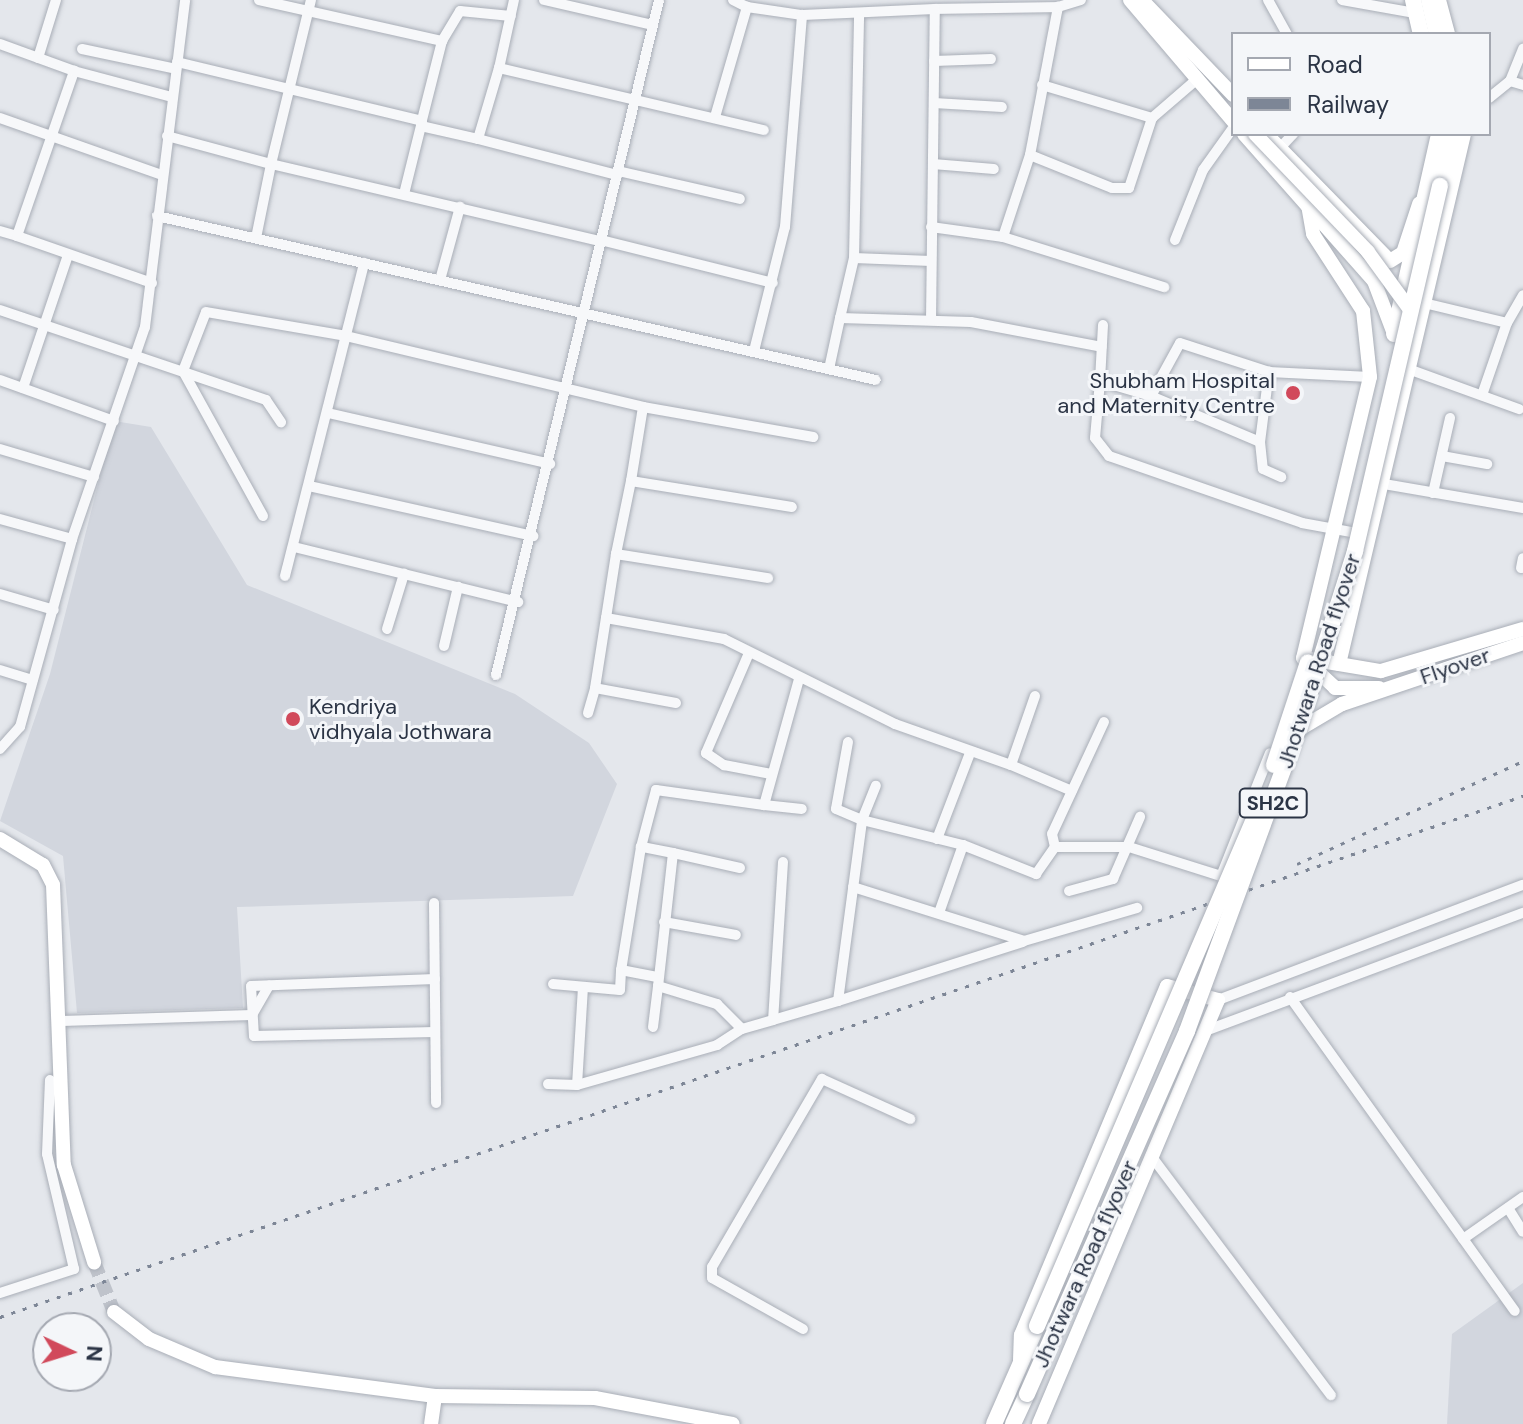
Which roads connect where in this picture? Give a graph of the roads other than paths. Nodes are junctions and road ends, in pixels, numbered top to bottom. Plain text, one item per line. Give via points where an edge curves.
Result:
1 (56, 0) edge
2 (185, 0) edge
3 (259, 0) edge
4 (311, 0) edge
5 (459, 0) edge
6 (514, 0) edge
7 (544, 0) edge
8 (659, 0) edge
9 (733, 0) edge
10 (841, 0) edge
11 (1081, 0) edge
12 (1130, 0) edge
13 (1142, 0) edge
14 (1268, 0) edge
15 (1342, 0) edge
16 (1429, 0) edge
17 (1439, 0) edge
18 (990, 2) edge
19 (1377, 4) edge
20 (1414, 6) edge
21 (747, 7) junction
22 (1058, 7) junction
23 (935, 9) junction
24 (308, 13) junction
25 (837, 13) junction
26 (859, 13) junction
27 (802, 15) junction
28 (511, 16) junction
29 (455, 18) junction
30 (653, 25) junction
31 (1286, 32) edge
32 (1420, 32) edge
33 (1437, 32) edge
34 (1447, 32) edge
35 (442, 41) junction
36 (0, 44) edge
37 (1523, 48) edge
38 (82, 49) dead end
39 (38, 58) junction
40 (991, 59) dead end
41 (934, 61) junction
42 (177, 66) junction
43 (499, 68) junction
44 (74, 71) junction
45 (1196, 80) junction
46 (1510, 81) junction
47 (1042, 85) junction
48 (1523, 85) edge
49 (290, 91) junction
50 (1231, 93) edge
51 (636, 96) junction
52 (1491, 96) edge
53 (172, 97) junction
54 (934, 103) junction
55 (1002, 107) dead end
56 (1231, 107) edge
57 (715, 117) junction
58 (0, 118) edge
59 (1152, 118) junction
60 (1231, 119) edge
61 (421, 124) junction
62 (764, 130) dead end
63 (1231, 131) edge
64 (53, 136) junction
65 (167, 136) junction
66 (1246, 136) edge
67 (1257, 136) edge
68 (1268, 136) edge
69 (1291, 136) edge
70 (1449, 136) edge
71 (1449, 136) edge
72 (1449, 136) edge
73 (478, 139) junction
74 (1279, 149) junction
75 (1030, 155) junction
76 (271, 164) junction
77 (933, 164) junction
78 (994, 169) dead end
79 (617, 173) junction
80 (162, 175) junction
81 (404, 194) junction
82 (1427, 198) junction
83 (740, 199) dead end
84 (1308, 205) junction
85 (460, 207) junction
86 (157, 216) junction
87 (931, 227) junction
88 (0, 231) edge
89 (17, 236) junction
90 (1003, 237) junction
91 (256, 238) junction
92 (600, 240) junction
93 (1175, 240) dead end
94 (68, 255) junction
95 (854, 258) junction
96 (931, 261) junction
97 (364, 263) junction
98 (440, 280) junction
99 (152, 283) junction
100 (773, 283) junction
101 (1164, 287) dead end
102 (1523, 295) edge
103 (1418, 307) junction
104 (0, 310) edge
105 (585, 313) junction
106 (840, 318) junction
107 (931, 320) junction
108 (1507, 323) junction
109 (1103, 325) dead end
110 (45, 327) junction
111 (1394, 334) junction
112 (346, 336) junction
113 (1102, 347) junction
114 (754, 351) junction
115 (136, 357) junction
116 (829, 369) junction
117 (1411, 370) junction
118 (183, 371) junction
119 (1269, 372) junction
120 (1370, 377) junction
121 (0, 380) edge
122 (876, 380) dead end
123 (1100, 381) junction
124 (23, 388) junction
125 (568, 390) junction
126 (1482, 395) junction
127 (1151, 396) junction
128 (643, 407) junction
129 (1519, 409) dead end
130 (328, 413) junction
131 (1450, 418) dead end
132 (114, 421) junction
133 (281, 422) dead end
134 (813, 437) dead end
135 (1260, 442) junction
136 (0, 449) edge
137 (1442, 456) junction
138 (550, 464) junction
139 (1487, 464) dead end
140 (94, 477) junction
141 (1281, 477) dead end
142 (631, 481) junction
143 (1384, 484) junction
144 (309, 486) junction
145 (1433, 493) junction
146 (792, 507) dead end
147 (1523, 508) edge
148 (263, 516) dead end
149 (0, 519) edge
150 (1337, 529) junction
151 (1371, 535) junction
152 (533, 536) junction
153 (72, 539) junction
154 (294, 547) junction
155 (616, 554) junction
156 (404, 574) junction
157 (285, 576) dead end
158 (768, 578) dead end
159 (458, 587) junction
160 (0, 594) edge
161 (518, 602) junction
162 (54, 610) junction
163 (606, 618) junction
164 (387, 629) dead end
165 (1523, 629) edge
166 (1523, 643) edge
167 (444, 646) dead end
168 (749, 653) junction
169 (1303, 658) junction
170 (1339, 664) junction
171 (0, 670) edge
172 (1316, 670) junction
173 (496, 675) dead end
174 (799, 679) junction
175 (33, 680) junction
176 (595, 688) junction
177 (1388, 689) junction
178 (1035, 696) dead end
179 (676, 703) dead end
180 (588, 713) dead end
181 (1104, 722) dead end
182 (1298, 730) junction
183 (848, 742) dead end
184 (0, 749) edge
185 (970, 753) junction
186 (1011, 765) junction
187 (771, 774) junction
188 (876, 786) dead end
189 (1072, 791) junction
190 (764, 805) junction
191 (802, 809) dead end
192 (1140, 817) dead end
193 (862, 820) junction
194 (0, 839) edge
195 (937, 839) junction
196 (963, 845) junction
197 (641, 847) junction
198 (1055, 847) junction
199 (1129, 847) junction
200 (673, 853) junction
201 (783, 862) dead end
202 (740, 868) dead end
203 (1523, 885) edge
204 (853, 887) junction
205 (1069, 891) dead end
206 (434, 903) dead end
207 (1137, 908) dead end
208 (940, 910) junction
209 (1523, 913) edge
210 (664, 922) junction
211 (736, 935) dead end
212 (1024, 941) junction
213 (621, 970) junction
214 (1304, 974) junction
215 (435, 979) junction
216 (658, 982) junction
217 (553, 984) dead end
218 (583, 987) junction
219 (1312, 990) junction
220 (1290, 997) junction
221 (1218, 1000) junction
222 (838, 1001) junction
223 (252, 1015) junction
224 (773, 1020) junction
225 (62, 1021) junction
226 (653, 1027) dead end
227 (742, 1029) junction
228 (1205, 1031) junction
229 (435, 1032) junction
230 (50, 1080) dead end
231 (548, 1084) dead end
232 (577, 1085) junction
233 (436, 1103) dead end
234 (910, 1119) dead end
235 (1152, 1157) junction
236 (1523, 1197) edge
237 (1508, 1208) junction
238 (1523, 1232) edge
239 (1463, 1239) junction
240 (94, 1262) tunnel mouth
241 (0, 1293) edge
242 (1515, 1311) dead end
243 (114, 1312) tunnel mouth
244 (803, 1329) dead end
245 (1020, 1365) junction
246 (1027, 1394) junction
247 (1331, 1395) dead end
248 (435, 1396) junction
249 (431, 1424) edge
250 (733, 1424) edge
251 (994, 1424) edge
252 (1013, 1424) edge
253 (1024, 1424) edge
254 (1039, 1424) edge

1 - 39 street
2 - 42 street
3 - 24 street
4 - 24 street
5 - 29 street
6 - 28 street
7 - 30 street
8 - 30 street
9 - 21 street
10 - 25 street
11 - 22 street
12 - 45 street
13 - 50 street
13 - 56 street
14 - 31 street
15 - 19 street
16 - 33 main road
17 - 34 street
18 - 22 street
18 - 23 street
19 - 20 street
20 - 32 main road
21 - 27 street
21 - 57 street
22 - 47 street
23 - 26 street
23 - 41 street
24 - 35 street
24 - 49 street
25 - 26 street
25 - 27 street
26 - 95 street
27 - 100 street via 785,227
28 - 29 street via 468,6
28 - 43 street
29 - 35 street
30 - 51 street
35 - 61 street
36 - 39 street
37 - 46 street
38 - 42 street
39 - 44 street
40 - 41 street
41 - 54 street
42 - 49 street
42 - 53 street
43 - 51 street
43 - 73 street
44 - 53 street
44 - 64 street
45 - 59 street
45 - 60 street
46 - 48 street
46 - 52 street
47 - 59 street
47 - 75 street
49 - 61 street
49 - 76 street
51 - 57 street
51 - 79 street
53 - 65 street
54 - 55 street
54 - 77 street
57 - 62 street
58 - 64 street
59 - 75 street via 1129,188 1112,188
61 - 73 street
61 - 81 street
63 - 93 street via 1203,170
64 - 80 street
64 - 89 street
65 - 76 street
65 - 80 street
66 - 84 street
67 - 103 street, bridge
68 - 74 street
69 - 74 street
70 - 103 street
71 - 103 main road, Jhotwara Road flyover / SH2C, bridge
72 - 82 main road, Jhotwara Road flyover
73 - 79 street
74 - 82 street via 1390,261 1399,259 1415,207
75 - 90 street
76 - 81 street
76 - 91 street
77 - 78 street
77 - 87 street
79 - 83 street
79 - 92 street
80 - 86 street
81 - 85 street
82 - 111 main road, Jhotwara Road flyover
84 - 111 street via 1374,281
84 - 120 street via 1313,234 1363,311
85 - 92 street
85 - 98 street
86 - 91 street
86 - 99 street
87 - 90 street
87 - 96 street
88 - 89 street
89 - 94 street
90 - 101 street
91 - 97 street
92 - 100 street
92 - 105 street
94 - 99 street
94 - 110 street
95 - 96 street
95 - 106 street
96 - 107 street
97 - 98 street
97 - 112 street
98 - 105 street
99 - 115 street
100 - 114 street
102 - 108 street
103 - 108 street
103 - 117 street
103 - 172 main road, Jhotwara Road flyover / SH2C, bridge via 1369,500
104 - 110 street
105 - 114 street
105 - 125 street
106 - 107 street
106 - 116 street
107 - 113 street
108 - 126 street
109 - 113 street
110 - 115 street
110 - 124 street
111 - 245 main road, Jhotwara Road flyover, bridge via 1358,505 1262,802
112 - 118 street via 206,312
112 - 125 street
112 - 130 street
113 - 123 street
114 - 116 street
115 - 118 street
115 - 132 street
116 - 122 street
117 - 126 street
117 - 143 street
118 - 133 street via 266,400
118 - 148 street
119 - 120 street
119 - 127 street via 1180,343
119 - 135 street
120 - 150 street
121 - 124 street
123 - 127 street
123 - 150 street via 1095,438 1109,456
124 - 132 street
125 - 128 street
125 - 138 street
126 - 129 street
127 - 135 street
128 - 134 street
128 - 142 street
130 - 138 street
130 - 144 street
131 - 137 street
132 - 140 street
135 - 141 street via 1263,469
136 - 140 street
137 - 139 street
137 - 145 street
138 - 152 street
140 - 153 street
142 - 146 street
142 - 155 street
143 - 145 street
143 - 151 street
144 - 152 street
144 - 154 street
145 - 147 street
149 - 153 street
150 - 151 street
150 - 169 street
151 - 170 street
152 - 161 street
153 - 162 street
154 - 156 street
154 - 157 street
155 - 158 street
155 - 163 street
156 - 159 street
156 - 164 street
159 - 161 street
159 - 167 street
160 - 162 street
161 - 173 street
162 - 175 street
163 - 168 street via 724,639
163 - 176 street
165 - 170 street via 1390,670
166 - 177 street, Flyover
168 - 174 street
168 - 187 street via 706,753 724,765
169 - 170 street
169 - 199 street via 1221,876
171 - 175 street
172 - 177 street, Flyover via 1335,688
172 - 182 main road, Jhotwara Road flyover / SH2C, bridge
174 - 185 street
174 - 187 street
175 - 184 street via 20,727
176 - 179 street
176 - 180 street
177 - 182 street, Flyover
178 - 186 street
181 - 189 street
182 - 246 main road, Jhotwara Road flyover / SH2C, bridge via 1187,1031
183 - 193 street via 836,809
185 - 186 street
185 - 195 street
186 - 189 street
187 - 190 street
188 - 193 street
189 - 198 street via 1052,834
190 - 191 street
190 - 197 street via 656,790
192 - 199 street
193 - 195 street
193 - 204 street
194 - 225 street via 43,865 53,885
195 - 196 street
196 - 198 street via 1036,874
196 - 208 street
197 - 200 street
197 - 213 street
198 - 199 street
199 - 205 street via 1113,879
200 - 202 street
200 - 210 street
201 - 224 street
203 - 214 street
204 - 208 street
204 - 222 street
206 - 215 street
207 - 212 street
208 - 212 street
209 - 219 street
210 - 211 street
210 - 216 street
212 - 222 street
213 - 216 street
213 - 218 street via 620,990
214 - 219 street
214 - 221 street
215 - 223 street via 251,986
215 - 229 street
216 - 226 street
216 - 227 street via 717,1004
217 - 218 street
218 - 232 street
219 - 220 street
220 - 228 street
220 - 239 street
221 - 228 street
221 - 245 street via 1167,986 1021,1335
222 - 224 street
223 - 225 street
223 - 229 street via 254,1036
224 - 227 street
225 - 240 street via 64,1165
227 - 232 street via 717,1045
228 - 235 street
229 - 233 street
230 - 241 street via 47,1154 74,1269
231 - 232 street
234 - 244 street via 822,1079 712,1267 712,1278
235 - 247 street
235 - 254 street
236 - 237 street
237 - 238 street
237 - 239 street
239 - 242 street
243 - 248 street via 149,1339 215,1367
245 - 251 main road, Jhotwara Road flyover
246 - 252 main road, Jhotwara Road flyover
246 - 253 main road, Jhotwara Road flyover
248 - 249 street
248 - 250 street via 595,1398

